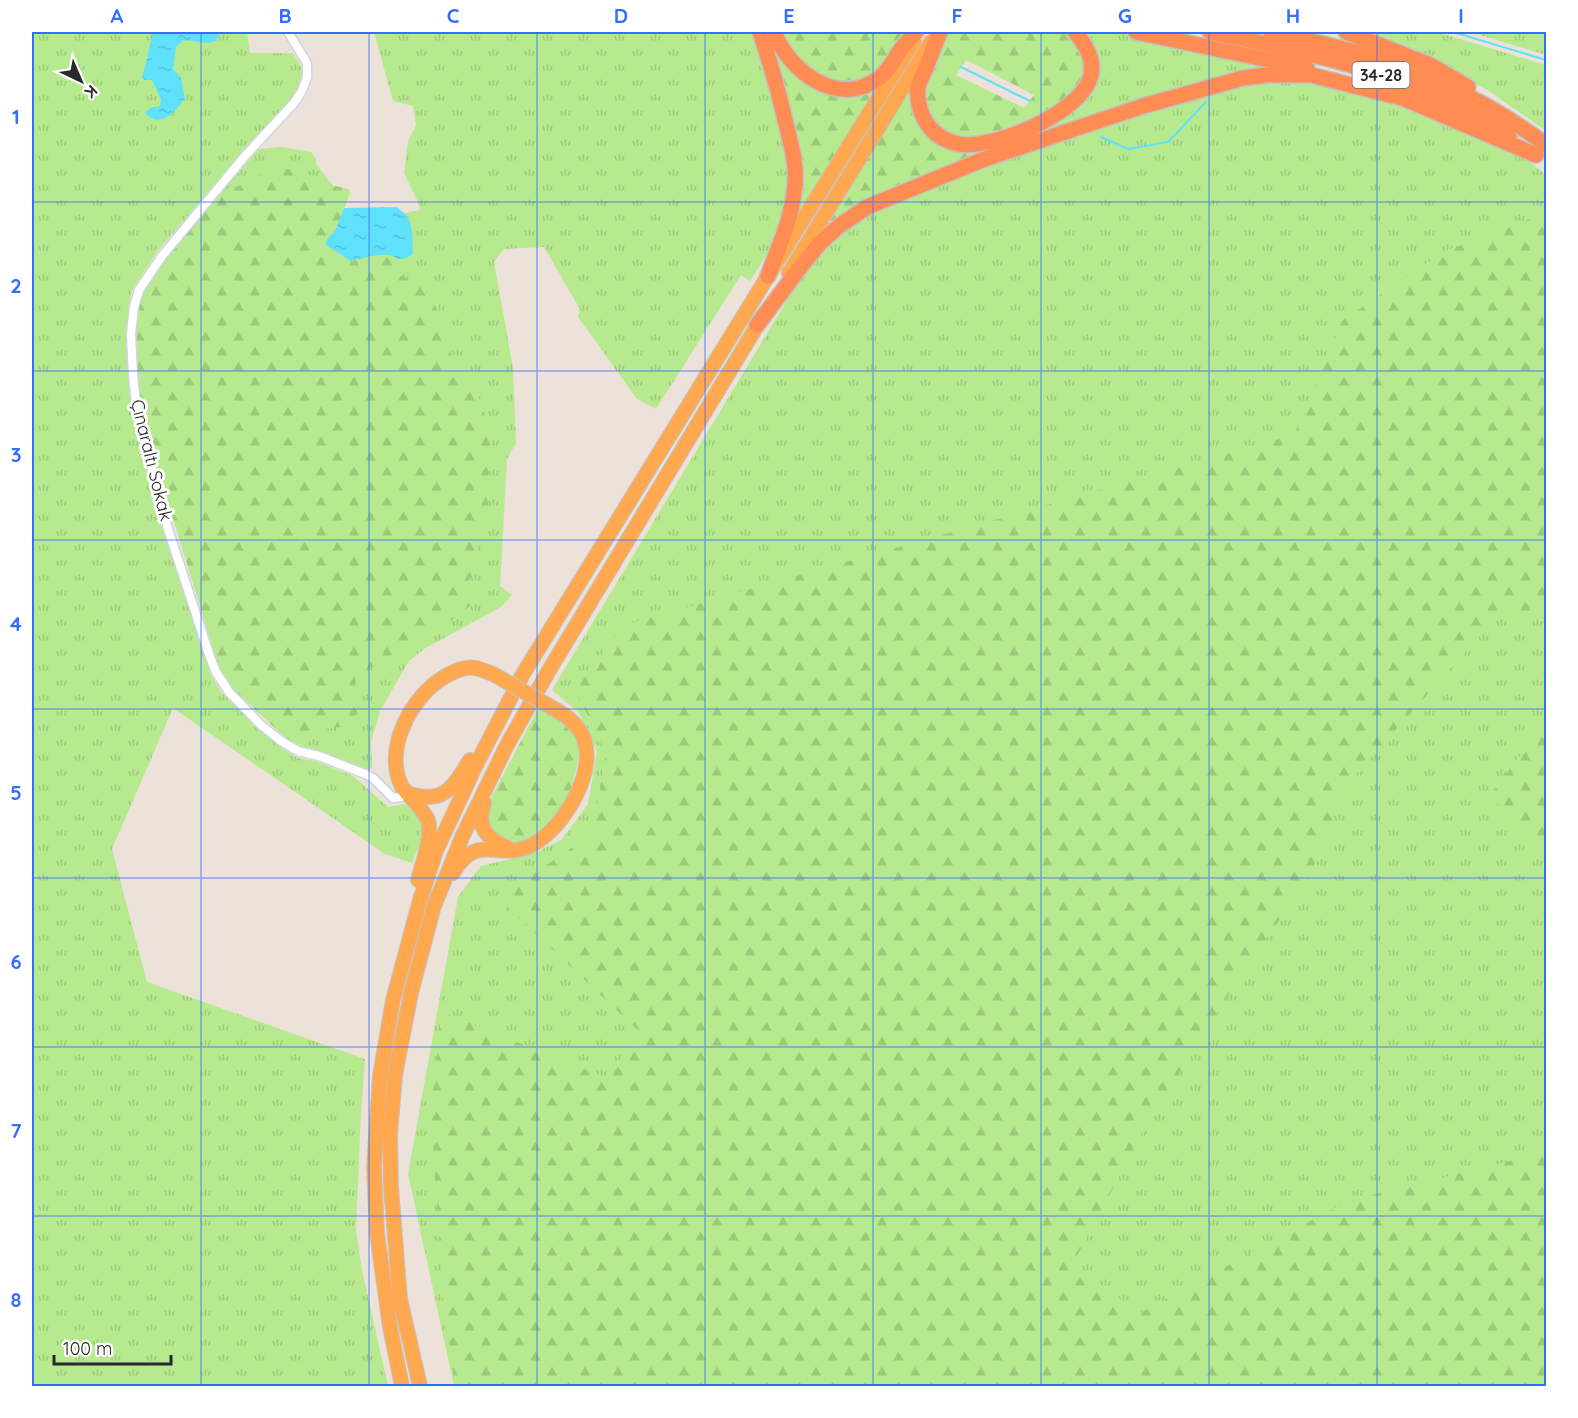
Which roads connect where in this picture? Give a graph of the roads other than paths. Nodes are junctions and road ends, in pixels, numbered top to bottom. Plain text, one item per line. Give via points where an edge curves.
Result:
1 (288, 32) edge
2 (759, 32) edge
3 (774, 32) edge
4 (918, 32) edge
5 (939, 32) edge
6 (1075, 32) edge
7 (1136, 32) edge
8 (1210, 32) edge
9 (1271, 32) edge
10 (1336, 32) edge
11 (1346, 32) edge
12 (1363, 39) junction
13 (1406, 99) junction
14 (1510, 121) junction
15 (1543, 154) edge
16 (768, 276) junction
17 (757, 325) junction
18 (523, 675) junction
19 (507, 745) junction
20 (407, 793) junction
21 (512, 850) junction
22 (434, 906) junction
23 (393, 1000) junction
24 (402, 1386) edge
25 (420, 1386) edge

1 - 20 street, Çınaraltı Sokak via 307,63 302,91 162,255 136,297 131,334 136,403 168,529 222,683 261,725 289,746 373,777 393,798
2 - 16 highway via 795,160 791,210
3 - 4 highway via 800,71 833,89 846,90 880,78
4 - 16 highway
5 - 6 highway via 918,87 921,117 939,137 974,144 1022,131 1077,98 1090,81 1092,62
5 - 17 highway
7 - 13 highway via 1337,75
8 - 15 highway, 34-28 via 1306,53 1406,84
9 - 14 highway, 34-28 via 1405,68 1476,100
10 - 12 highway
11 - 12 highway
12 - 14 highway via 1430,65 1480,94
13 - 15 highway via 1480,132
13 - 17 highway via 1311,75 1243,78 1143,106 982,160 867,207 839,226 820,243
14 - 15 highway, 34-28
16 - 18 highway
17 - 19 highway
18 - 20 highway via 452,787 432,797
18 - 23 highway via 436,851
19 - 21 highway via 480,821 489,837
19 - 22 highway
20 - 21 highway, bridge via 397,775 396,752 418,700 439,680 459,669 475,668 493,674 572,721 584,742 586,759 579,787 566,813 547,834 525,848
20 - 23 highway via 427,818 429,832
21 - 22 highway via 485,849 466,856
22 - 25 highway via 394,1075 390,1134 400,1299
23 - 24 highway via 380,1076 374,1167 379,1245

